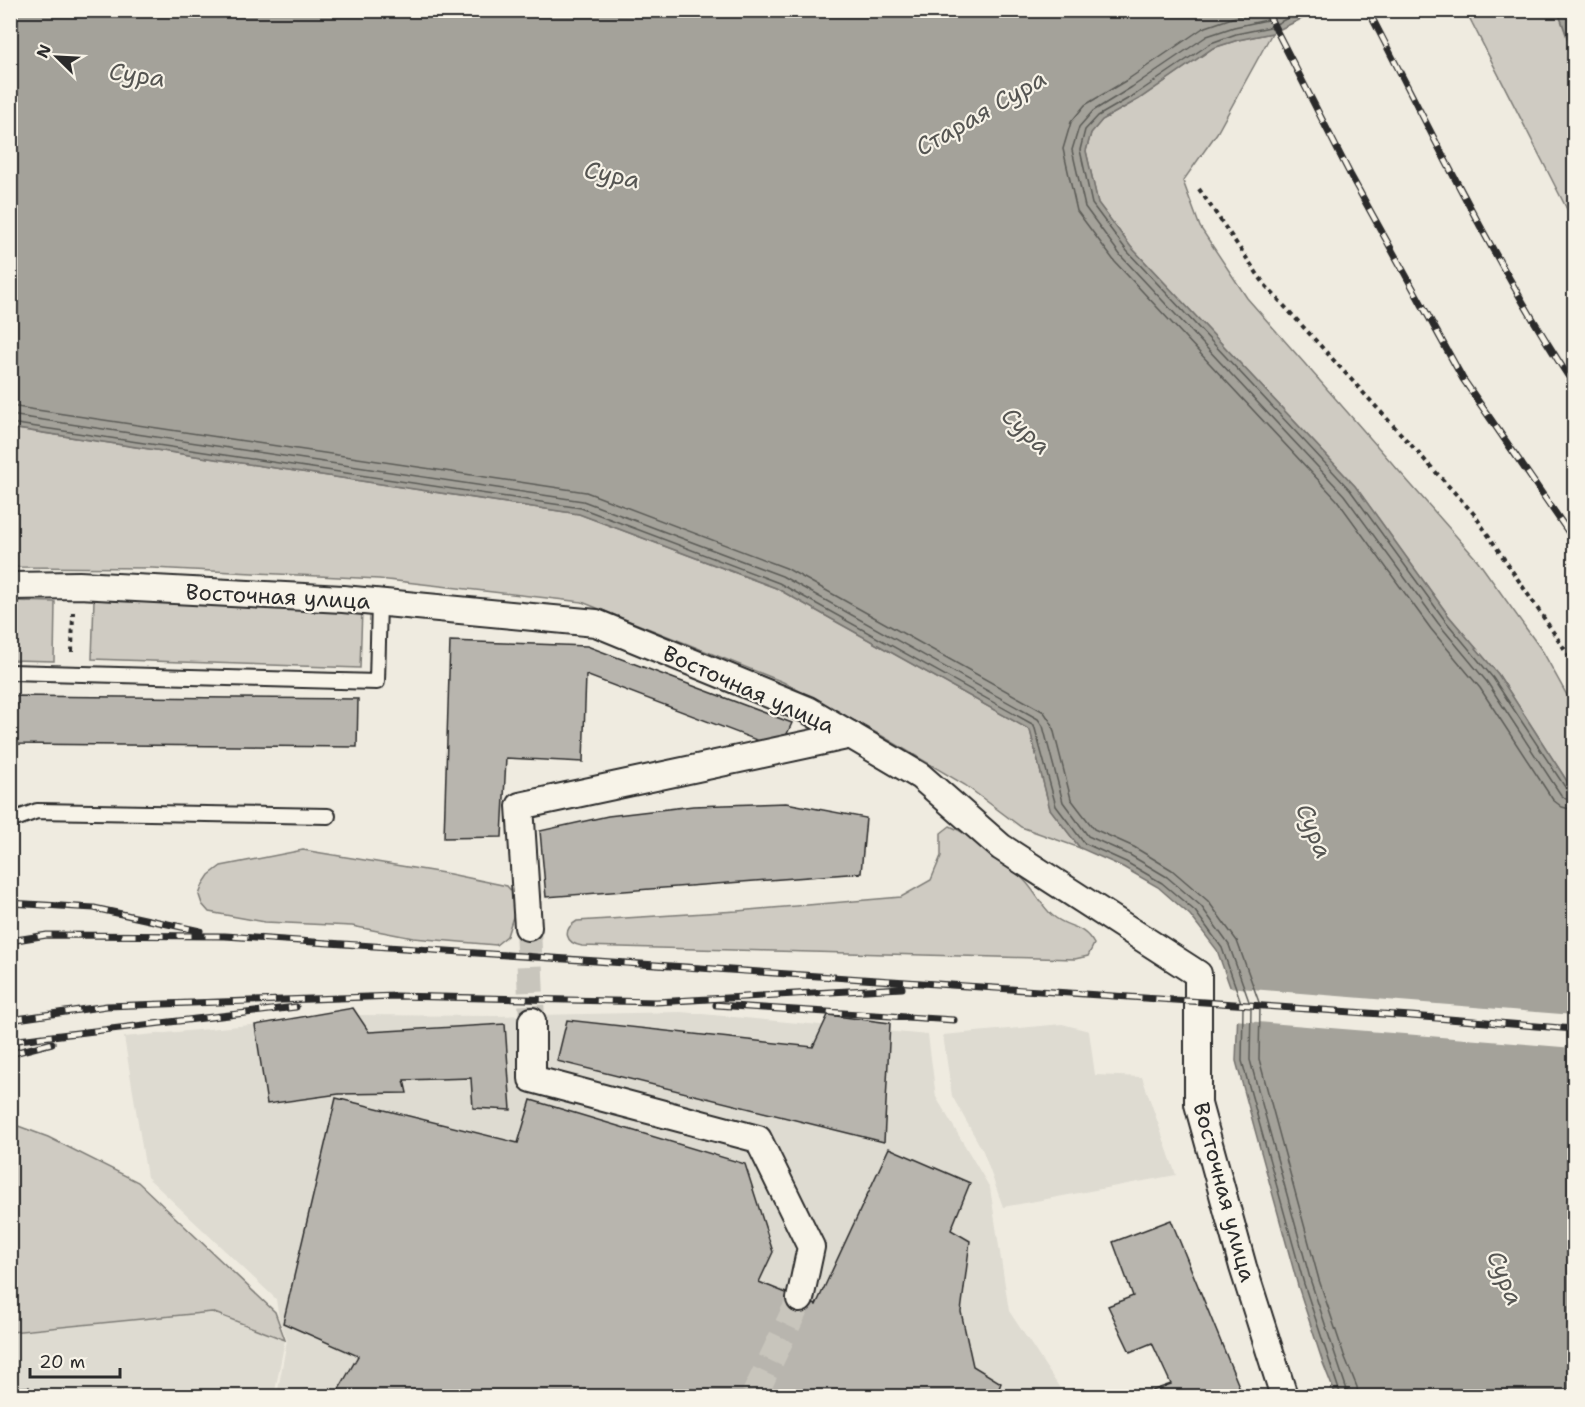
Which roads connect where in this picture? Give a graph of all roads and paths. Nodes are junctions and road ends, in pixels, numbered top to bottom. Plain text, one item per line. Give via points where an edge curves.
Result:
1 (1199, 189) dead end
2 (10, 585) edge
3 (73, 585) junction
4 (379, 602) junction
5 (1575, 663) edge
6 (10, 672) edge
7 (72, 674) junction
8 (851, 735) junction
9 (328, 816) dead end
10 (10, 821) edge
11 (528, 927) tunnel mouth
12 (532, 1021) tunnel mouth
13 (800, 1299) tunnel mouth
14 (1284, 1396) edge

1 - 5 path via 1265,285 1474,514
2 - 3 street, Восточная улица
3 - 4 street, Восточная улица
3 - 7 path
4 - 7 lane via 377,682
4 - 8 street, Восточная улица via 596,623 808,710
6 - 7 lane
8 - 11 street via 520,806
8 - 14 street, Восточная улица via 920,776 1001,847 1198,974 1198,1104
9 - 10 lane via 37,811
12 - 13 street via 532,1079 758,1139 811,1247

